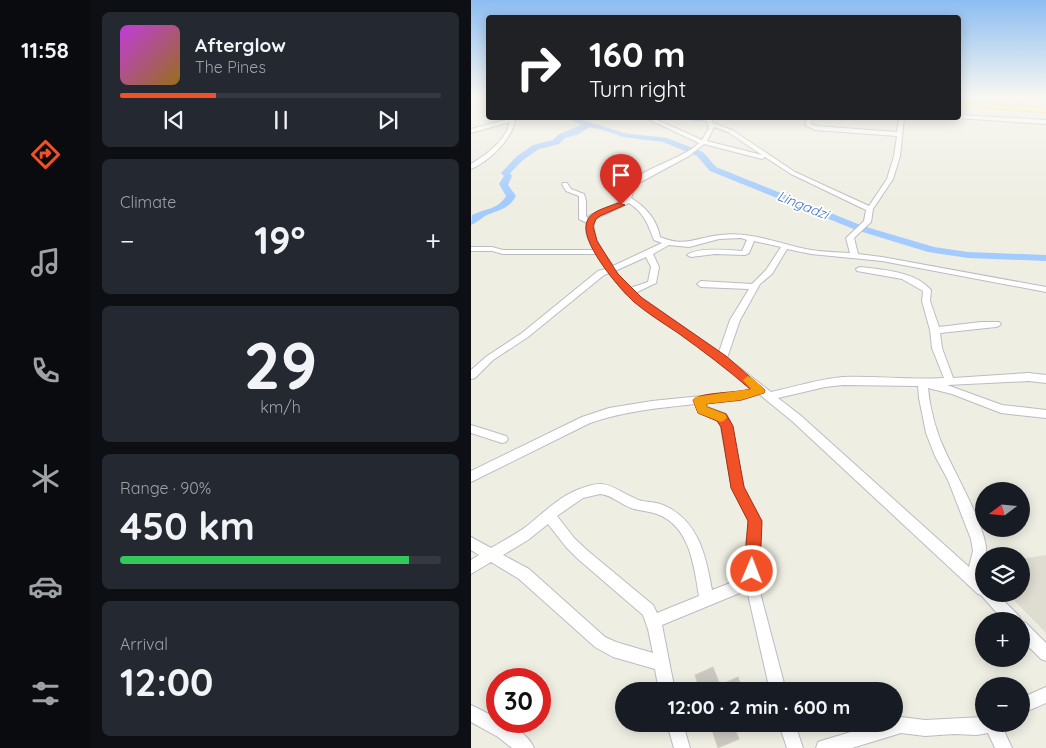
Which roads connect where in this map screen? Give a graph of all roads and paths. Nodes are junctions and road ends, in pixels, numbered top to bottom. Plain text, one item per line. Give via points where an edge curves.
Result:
1 (509, 131) edge
2 (677, 131) edge
3 (707, 131) edge
4 (729, 131) edge
5 (856, 131) edge
6 (900, 131) edge
7 (899, 134) junction
8 (704, 142) junction
9 (772, 160) junction
10 (471, 167) edge
11 (565, 184) dead end
12 (628, 199) junction
13 (871, 209) junction
14 (590, 222) junction
15 (752, 238) junction
16 (667, 244) junction
17 (786, 245) junction
18 (471, 250) edge
19 (598, 252) junction
20 (649, 254) junction
21 (691, 255) dead end
22 (854, 256) junction
23 (882, 259) junction
24 (610, 269) junction
25 (860, 269) dead end
26 (879, 272) junction
27 (701, 284) dead end
28 (755, 287) junction
29 (1046, 290) edge
30 (629, 292) junction
31 (996, 324) dead end
32 (935, 330) junction
33 (722, 359) junction
34 (471, 376) edge
35 (1046, 379) edge
36 (950, 382) junction
37 (923, 383) junction
38 (764, 394) junction
39 (699, 400) junction
40 (1046, 414) edge
41 (471, 429) edge
42 (502, 439) dead end
43 (471, 477) edge
44 (550, 516) junction
45 (471, 542) edge
46 (491, 555) junction
47 (471, 568) edge
48 (972, 577) junction
49 (975, 580) edge
50 (752, 581) junction
51 (707, 598) junction
52 (996, 602) edge
53 (1005, 612) edge
54 (654, 621) junction
55 (1030, 637) edge
56 (1046, 654) edge
57 (661, 663) junction
58 (665, 682) edge
59 (776, 682) edge
60 (1046, 695) edge
61 (1030, 702) edge
62 (471, 713) edge
63 (975, 727) edge
64 (677, 732) edge
65 (790, 732) edge
66 (995, 732) edge
67 (526, 748) edge
68 (682, 748) edge
69 (795, 748) edge
70 (824, 748) edge
71 (1004, 748) edge

1 - 10 street via 494,149
2 - 8 street
3 - 8 street
4 - 9 street
5 - 7 street
6 - 7 street
7 - 13 street via 890,179
8 - 9 street
8 - 12 street via 640,179 628,192
9 - 13 street via 805,180
11 - 14 street via 568,190 583,194 582,216
12 - 14 street via 597,214
12 - 16 street via 645,214 657,238
13 - 22 street via 867,222 850,238
14 - 19 street via 590,234
15 - 16 street via 732,236 689,244
15 - 17 street
15 - 21 street via 745,252
16 - 20 street
17 - 22 street via 811,252
17 - 28 street
18 - 19 street
19 - 24 street
20 - 24 street
20 - 30 street via 655,267 652,283
22 - 23 street
23 - 26 street
23 - 29 street
24 - 30 street
24 - 34 street via 490,358
25 - 26 street
26 - 32 street via 901,276 927,290 926,301
27 - 28 street
28 - 33 street via 735,320
30 - 33 street
31 - 32 street via 980,323
32 - 36 street via 937,348
33 - 38 street
35 - 36 street via 1029,377
36 - 37 street
37 - 38 street via 834,382
37 - 40 street via 955,391 1001,409
37 - 48 street via 932,433 955,479 978,539 980,551
38 - 39 street
38 - 48 street via 804,425
39 - 43 street via 625,409 598,416
39 - 50 street via 703,410 722,417 727,426 738,488 755,521
41 - 42 street
44 - 46 street
44 - 51 street via 571,498 600,489 613,490 633,504 659,509 690,532
44 - 54 street via 561,535 633,596
45 - 46 street
46 - 47 street
46 - 57 street via 524,574 601,642 613,649
48 - 49 street
50 - 51 street
50 - 59 street via 757,614
51 - 54 street
52 - 53 street
54 - 57 street
55 - 56 street
57 - 58 street
60 - 61 street
62 - 67 street via 504,731
63 - 70 street via 925,728 901,724
64 - 68 street
65 - 69 street
66 - 71 street

